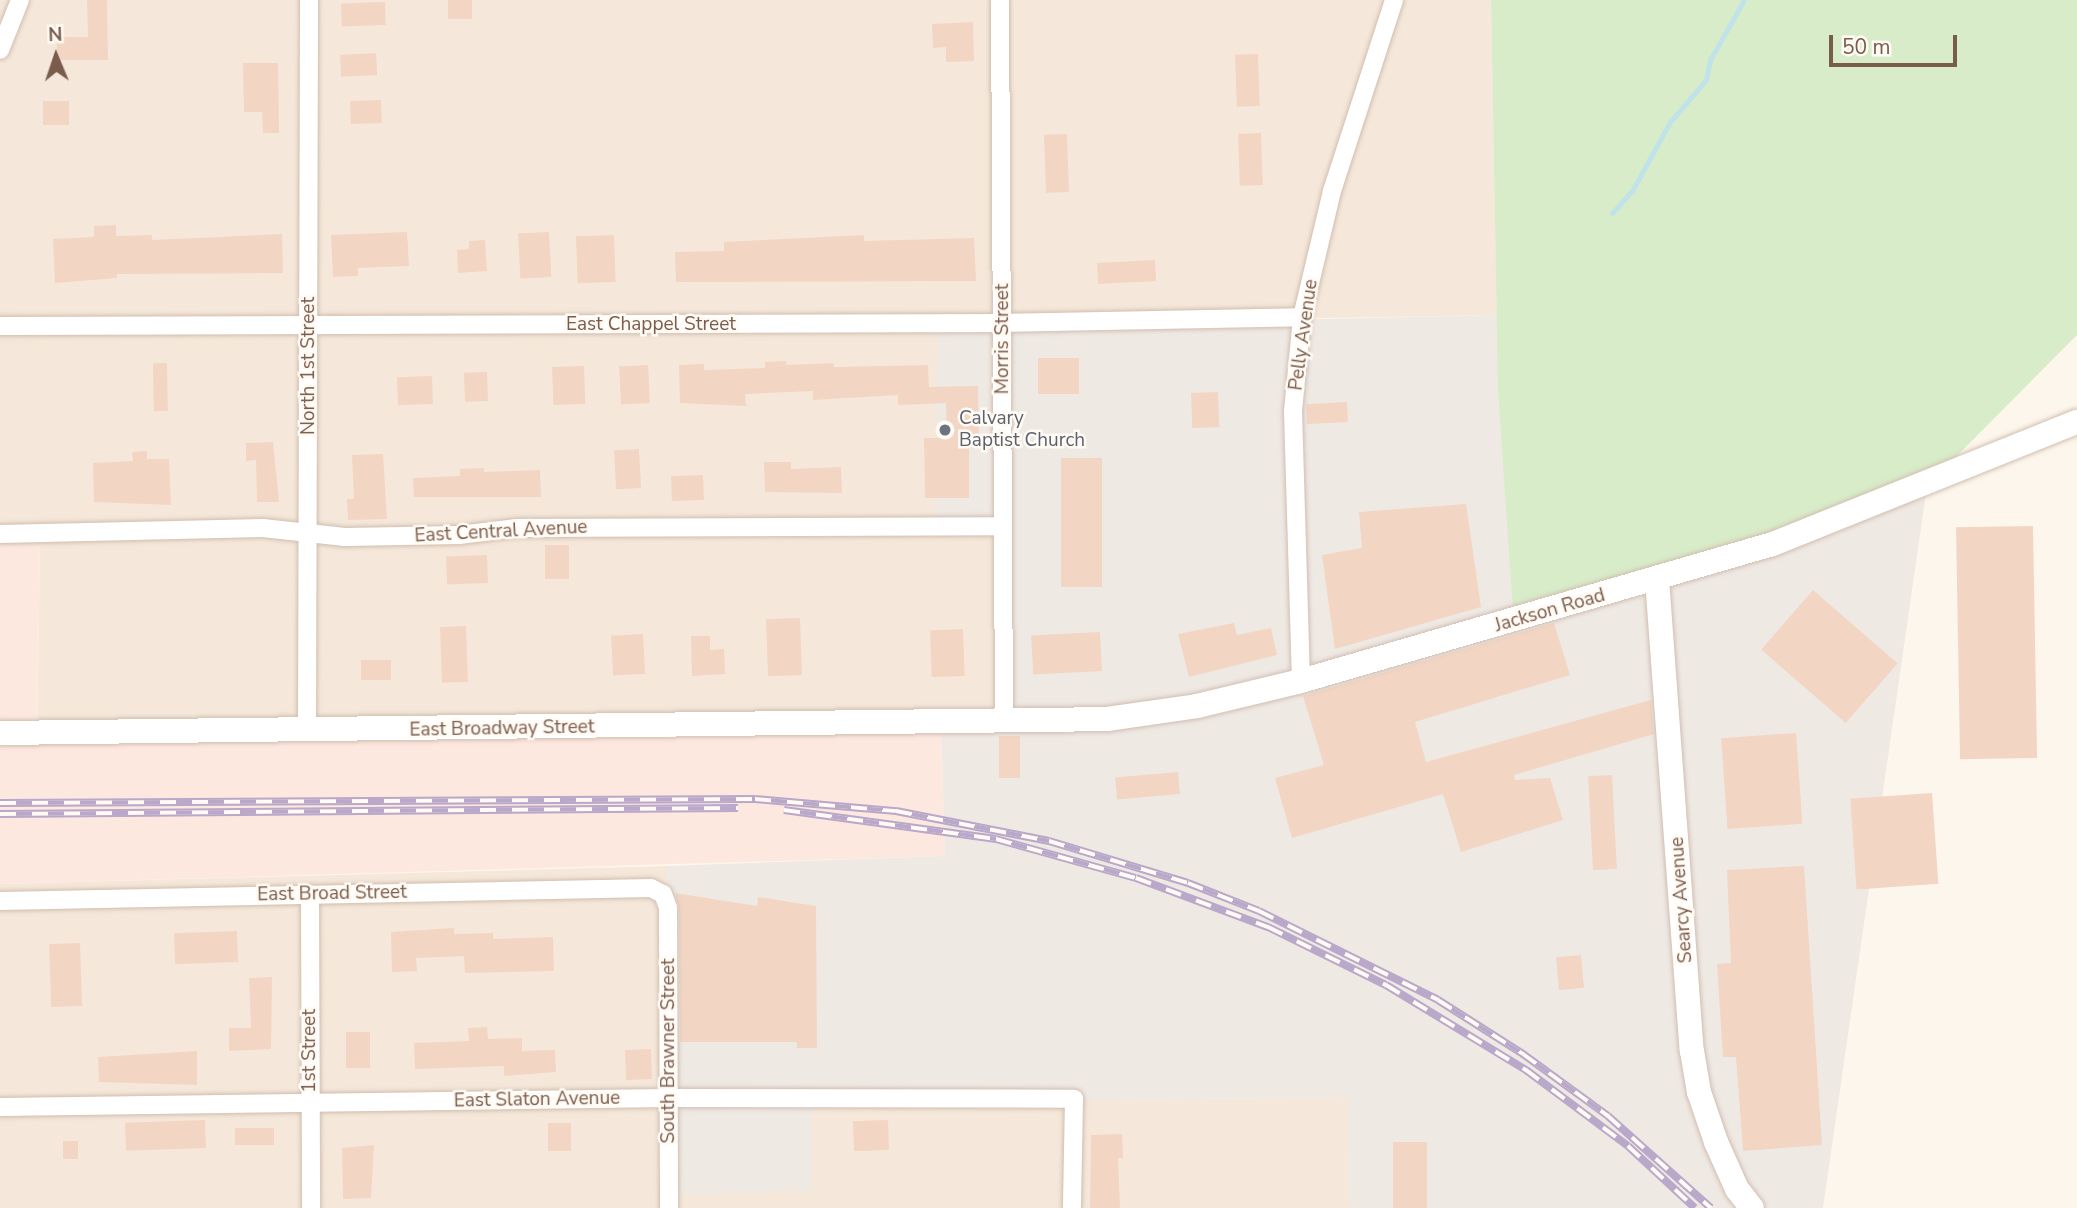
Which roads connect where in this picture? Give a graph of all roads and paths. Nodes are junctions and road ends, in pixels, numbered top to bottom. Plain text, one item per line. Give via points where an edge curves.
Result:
1 (20, 0) edge
2 (309, 0) edge
3 (1000, 0) edge
4 (1394, 0) edge
5 (0, 50) edge
6 (1302, 317) junction
7 (1003, 323) junction
8 (0, 326) edge
9 (310, 327) junction
10 (2077, 422) edge
11 (1002, 526) junction
12 (309, 533) junction
13 (0, 534) edge
14 (1657, 579) junction
15 (1301, 681) junction
16 (1004, 720) junction
17 (307, 732) junction
18 (0, 733) edge
19 (310, 894) junction
20 (663, 894) joint
21 (0, 901) edge
22 (668, 1098) junction
23 (310, 1102) junction
24 (0, 1107) edge
25 (311, 1208) edge
26 (669, 1208) edge
27 (1072, 1208) edge
28 (1752, 1208) edge

1 - 5 street
2 - 9 street, North 1st Street
3 - 7 street, Morris Street
4 - 6 street, Pelly Avenue via 1332,191
6 - 7 street, East Chappel Street
6 - 15 street, Pelly Avenue via 1293,411
7 - 9 street, East Chappel Street
7 - 11 street, Morris Street
8 - 9 street, East Chappel Street
9 - 12 street, North 1st Street
10 - 14 main road, Jackson Road via 1884,503
11 - 12 street, East Central Avenue via 517,528 459,535 345,537
11 - 16 street, Morris Street
12 - 13 street, East Central Avenue via 263,528
12 - 17 street, North 1st Street
14 - 15 main road, Jackson Road
14 - 28 main road, Searcy Avenue via 1692,1051 1701,1098 1737,1189
15 - 16 main road, Jackson Road via 1197,706 1107,719
16 - 17 main road, East Broadway Street
17 - 18 main road, East Broadway Street
19 - 20 street, East Broad Street via 651,888
19 - 21 street, East Broad Street
19 - 23 street, 1st Street
20 - 22 street, South Brawner Street via 668,908
22 - 23 street, East Slaton Avenue
22 - 26 street, South Brawner Street
22 - 27 street, East Slaton Avenue via 1074,1099
23 - 24 street, East Slaton Avenue
23 - 25 street, 1st Street

